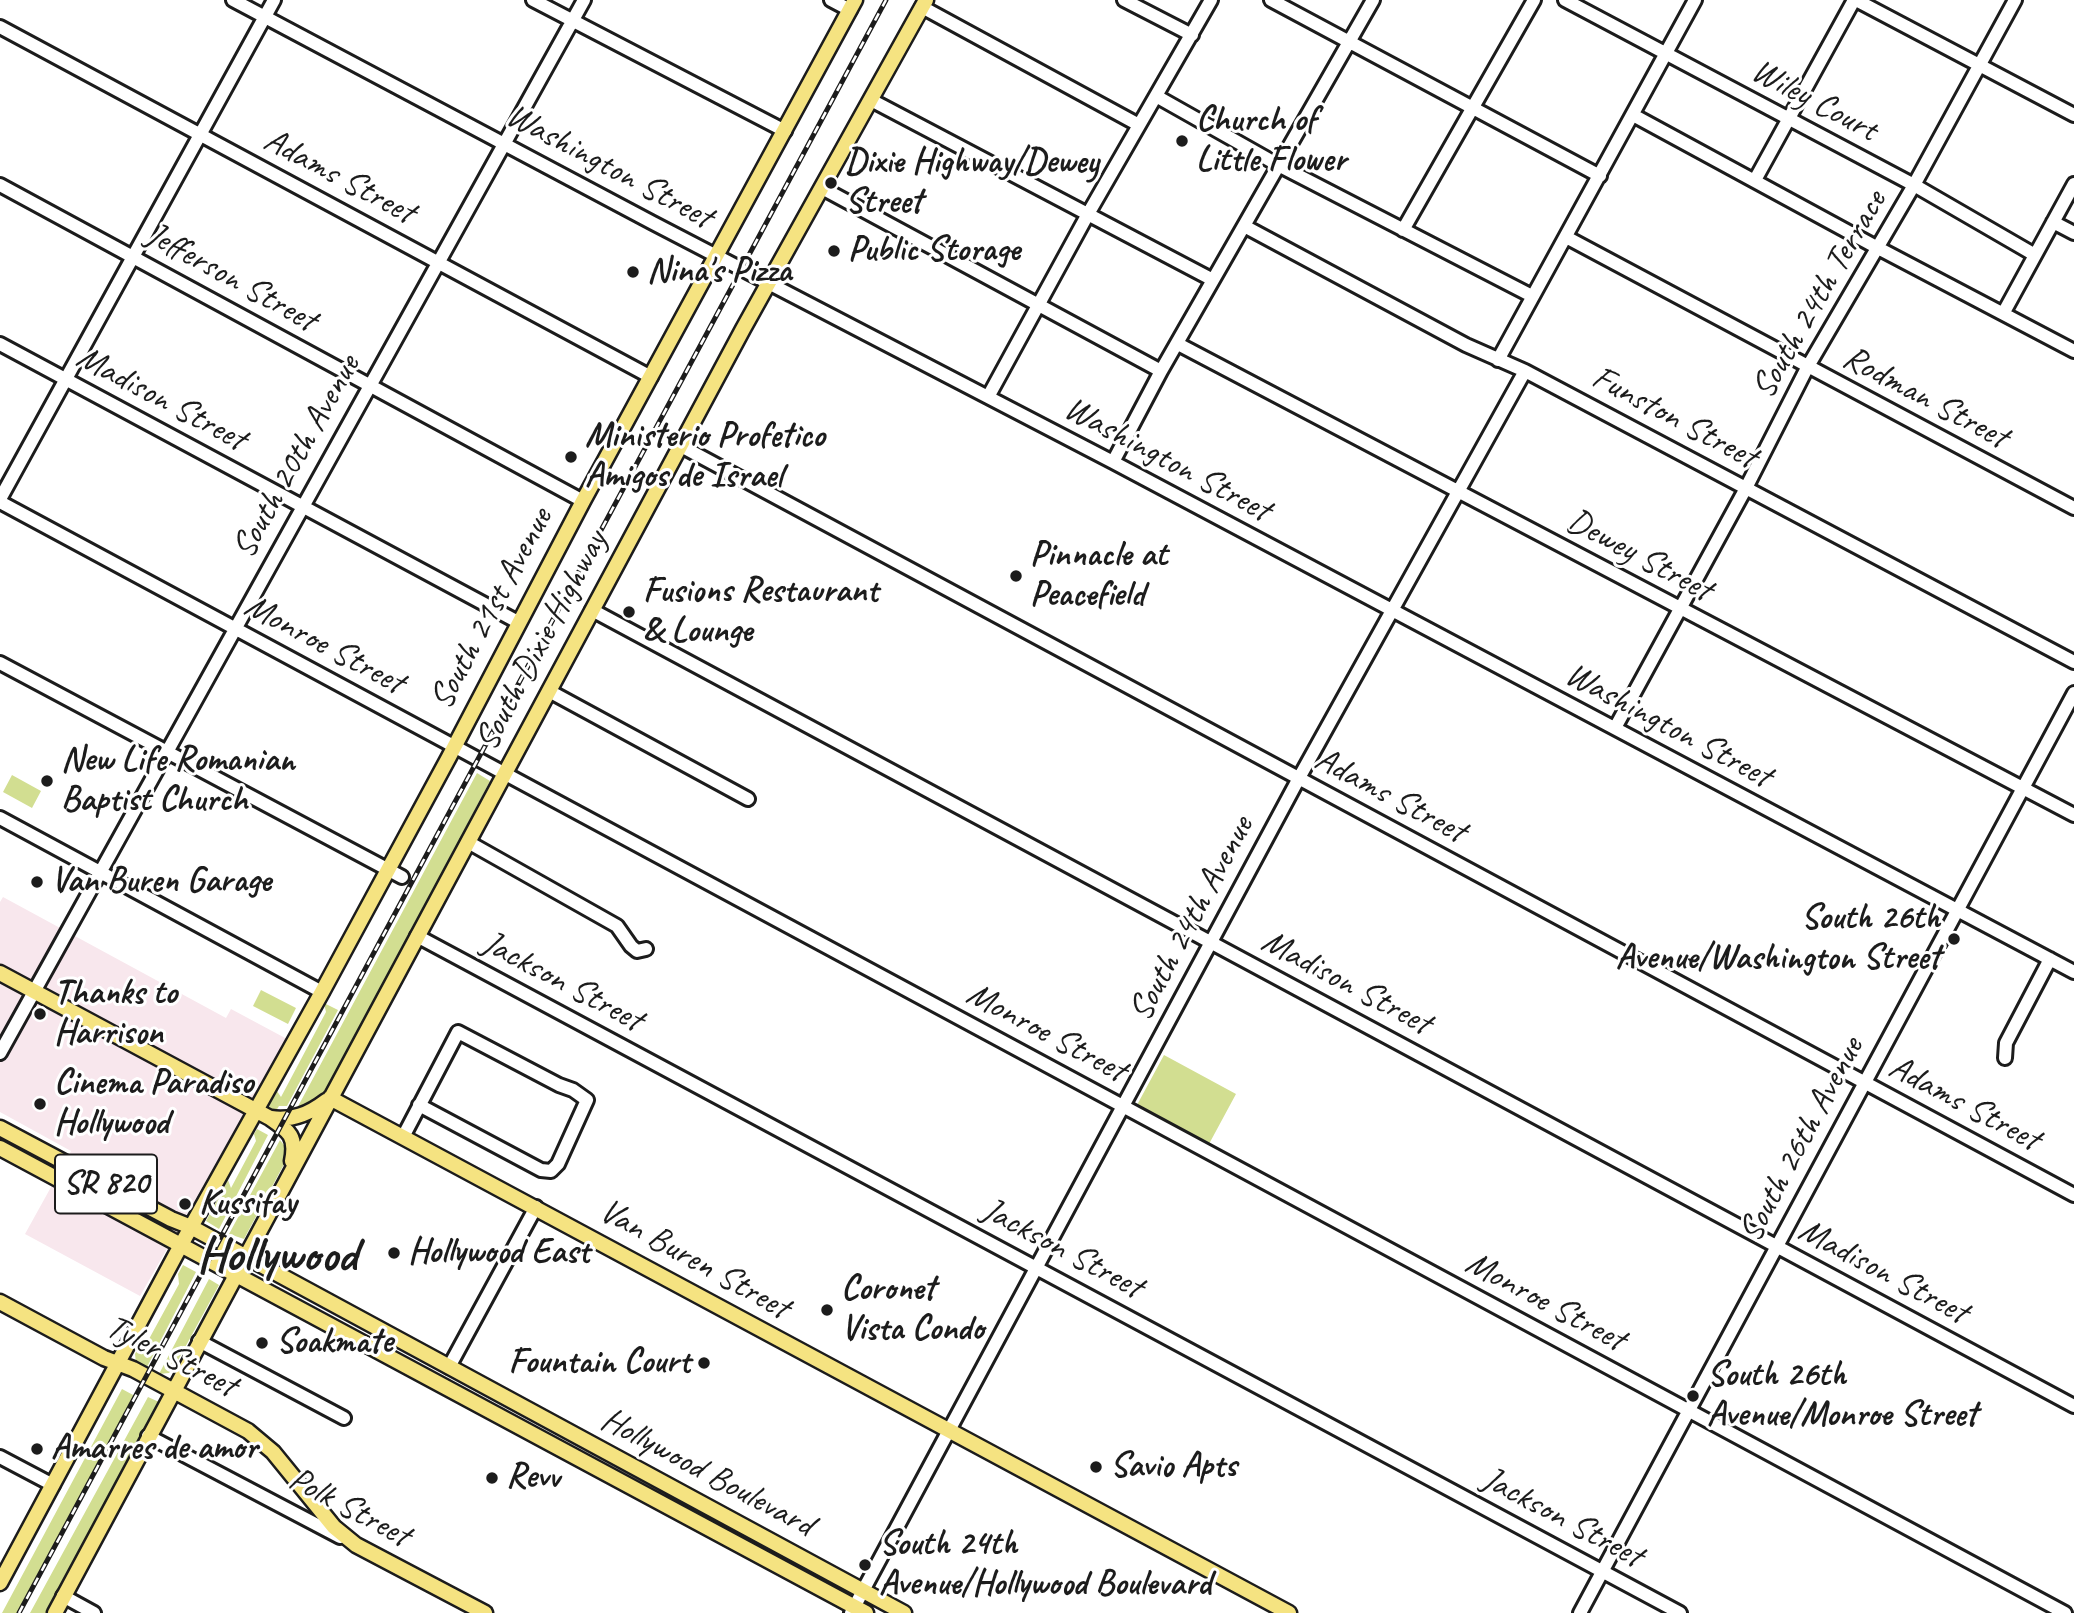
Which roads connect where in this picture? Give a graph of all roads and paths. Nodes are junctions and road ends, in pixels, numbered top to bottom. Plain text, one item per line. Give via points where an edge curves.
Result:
1 (233, 0) edge
2 (274, 0) edge
3 (534, 0) edge
4 (584, 0) edge
5 (831, 0) edge
6 (1124, 0) edge
7 (1211, 0) edge
8 (1270, 0) edge
9 (1373, 0) edge
10 (1534, 0) edge
11 (1565, 0) edge
12 (1695, 0) edge
13 (1855, 0) edge
14 (2015, 0) edge
15 (924, 4) edge
16 (852, 5) edge
17 (265, 17) junction
18 (572, 20) junction
19 (0, 27) edge
20 (1192, 35) junction
21 (1349, 43) junction
22 (1665, 54) junction
23 (1979, 64) junction
24 (1156, 96) junction
25 (871, 100) junction
26 (1473, 109) junction
27 (1633, 115) junction
28 (2074, 115) edge
29 (1789, 119) junction
30 (1139, 125) junction
31 (785, 131) junction
32 (200, 134) junction
33 (503, 143) junction
34 (1280, 166) junction
35 (1600, 176) junction
36 (1755, 180) junction
37 (2074, 184) edge
38 (0, 185) edge
39 (1914, 185) junction
40 (822, 188) junction
41 (1088, 214) junction
42 (2053, 222) junction
43 (1246, 227) junction
44 (1403, 230) junction
45 (2074, 233) edge
46 (1566, 237) junction
47 (1878, 248) junction
48 (2035, 255) junction
49 (133, 256) junction
50 (717, 256) junction
51 (438, 262) junction
52 (1213, 280) junction
53 (769, 282) junction
54 (1532, 296) junction
55 (1038, 305) junction
56 (2004, 313) junction
57 (0, 344) edge
58 (1178, 344) junction
59 (2074, 351) edge
60 (1498, 360) junction
61 (1807, 368) junction
62 (1161, 370) junction
63 (1525, 371) junction
64 (651, 377) junction
65 (66, 380) junction
66 (370, 385) junction
67 (988, 397) junction
68 (681, 446) junction
69 (1113, 462) junction
70 (1746, 488) junction
71 (1458, 491) junction
72 (0, 500) edge
73 (583, 501) junction
74 (303, 506) junction
75 (2074, 508) edge
76 (593, 610) junction
77 (1391, 610) junction
78 (1679, 610) junction
79 (518, 622) junction
80 (235, 629) junction
81 (2074, 662) edge
82 (0, 663) edge
83 (549, 691) junction
84 (2074, 693) edge
85 (1615, 728) junction
86 (454, 747) junction
87 (168, 752) junction
88 (504, 774) junction
89 (1299, 778) junction
90 (2024, 788) junction
91 (748, 799) dead end
92 (2074, 816) edge
93 (0, 818) edge
94 (468, 842) junction
95 (388, 870) junction
96 (101, 873) junction
97 (401, 877) dead end
98 (1956, 911) junction
99 (417, 936) junction
100 (1212, 942) junction
101 (646, 949) dead end
102 (2050, 959) junction
103 (2074, 972) edge
104 (0, 973) edge
105 (34, 992) junction
106 (322, 992) junction
107 (0, 1053) edge
108 (2004, 1058) dead end
109 (1864, 1083) junction
110 (330, 1098) junction
111 (419, 1105) junction
112 (1124, 1107) junction
113 (257, 1111) junction
114 (270, 1118) junction
115 (0, 1128) edge
116 (402, 1136) junction
117 (0, 1148) edge
118 (290, 1172) junction
119 (2074, 1195) edge
120 (536, 1207) junction
121 (191, 1227) junction
122 (181, 1245) junction
123 (1776, 1246) junction
124 (241, 1265) junction
125 (1038, 1268) junction
126 (0, 1302) edge
127 (329, 1303) junction
128 (324, 1321) junction
129 (200, 1341) junction
130 (118, 1363) junction
131 (449, 1367) junction
132 (173, 1391) junction
133 (2074, 1406) edge
134 (1689, 1411) junction
135 (344, 1418) dead end
136 (950, 1432) junction
137 (148, 1436) junction
138 (0, 1457) edge
139 (52, 1485) junction
140 (713, 1531) junction
141 (759, 1535) junction
142 (356, 1545) junction
143 (1602, 1571) junction
144 (0, 1583) edge
145 (863, 1591) junction
146 (63, 1596) junction
147 (857, 1611) edge
148 (55, 1613) edge
149 (94, 1613) edge
150 (485, 1613) edge
151 (904, 1613) edge
152 (1289, 1613) edge
153 (1580, 1613) edge
154 (1680, 1613) edge
155 (2065, 1613) edge

1 - 17 street, Washington Street
2 - 17 street
3 - 18 street
4 - 18 street, South 20th Avenue
5 - 16 street
6 - 20 street
7 - 20 street
8 - 21 street
9 - 21 street
10 - 26 street
11 - 22 street, Wiley Court
12 - 22 street
13 - 23 street
13 - 29 street
14 - 23 street, South 24th Terrace
15 - 25 main road, South Dixie Highway
15 - 30 street
16 - 31 main road, South 21st Avenue
17 - 32 street
17 - 33 street, Washington Street
18 - 31 street
18 - 33 street, South 20th Avenue
19 - 32 street, Adams Street
20 - 24 street
21 - 26 street
21 - 34 street
22 - 27 street
22 - 29 street, Wiley Court
23 - 28 street
23 - 39 street, South 24th Terrace
24 - 30 street
24 - 34 street
25 - 40 main road, South Dixie Highway
25 - 41 street
26 - 35 street
26 - 44 street
27 - 35 street
27 - 36 street
29 - 36 street
29 - 39 street, Wiley Court
30 - 41 street
31 - 50 main road, South 21st Avenue
32 - 49 street
32 - 51 street, Adams Street
33 - 50 street, Washington Street
33 - 51 street, South 20th Avenue
34 - 43 street
34 - 44 street
35 - 46 street
36 - 47 street
37 - 42 street
38 - 49 street, Jefferson Street
39 - 47 street, South 24th Terrace
39 - 48 street, Wiley Court
40 - 53 main road, South Dixie Highway
40 - 55 street
41 - 52 street
41 - 55 street
42 - 45 street
42 - 48 street
43 - 52 street
43 - 60 street, Funston Street
44 - 54 street
46 - 54 street
46 - 61 street, Rodman Street
47 - 56 street
47 - 61 street, South 24th Terrace
48 - 56 street
49 - 65 street
49 - 66 street, Jefferson Street
50 - 53 street, Washington Street
50 - 64 main road, South 21st Avenue
51 - 64 street, Adams Street
51 - 66 street, South 20th Avenue
52 - 58 street
53 - 67 street, Washington Street
53 - 68 main road, South Dixie Highway
54 - 60 street
55 - 62 street
55 - 67 street
56 - 59 street
57 - 65 street, Madison Street
58 - 62 street
58 - 71 street, Dewey Street
60 - 63 street, Funston Street
61 - 70 street, South 24th Terrace
61 - 75 street, Rodman Street
62 - 69 street
63 - 70 street, Funston Street
63 - 71 street, South 24th Avenue
64 - 73 main road, South 21st Avenue
65 - 72 street
65 - 74 street, Madison Street
66 - 73 street, Jefferson Street
66 - 74 street, South 20th Avenue
67 - 69 street, Washington Street
68 - 76 main road, South Dixie Highway
68 - 89 street, Adams Street
69 - 77 street, Washington Street
70 - 78 street, South 24th Terrace
70 - 81 street, Funston Street
71 - 77 street, South 24th Avenue
71 - 78 street, Dewey Street
72 - 80 street, Monroe Street
73 - 79 main road, South 21st Avenue
74 - 79 street, Madison Street
74 - 80 street, South 20th Avenue
76 - 83 main road, South Dixie Highway
76 - 100 street, Madison Street
77 - 85 street, Washington Street
77 - 89 street, South 24th Avenue
78 - 85 street, South 24th Terrace
78 - 90 street, Dewey Street
79 - 86 main road, South 21st Avenue
80 - 86 street, Monroe Street
80 - 87 street, South 20th Avenue
82 - 87 street
83 - 88 main road, South Dixie Highway
83 - 91 street
84 - 90 street, South 26th Avenue
85 - 98 street, Washington Street
86 - 88 street, Monroe Street
86 - 95 main road, South 21st Avenue
87 - 95 street
87 - 96 street, South 20th Avenue
88 - 94 main road, South Dixie Highway
88 - 112 street, Monroe Street
89 - 100 street, South 24th Avenue
89 - 109 street, Adams Street
90 - 92 street, Dewey Street
90 - 98 street, South 26th Avenue
93 - 96 street
94 - 99 main road, South Dixie Highway
94 - 101 street via 608,920 638,951
95 - 97 street
95 - 106 main road, South 21st Avenue
96 - 105 street, South 20th Avenue
96 - 106 street
98 - 102 street, Washington Street
98 - 109 street, South 26th Avenue
99 - 110 main road, South Dixie Highway
99 - 125 street, Jackson Street
100 - 112 street, South 24th Avenue
100 - 123 street, Madison Street
102 - 103 street, Washington Street
102 - 108 street via 2006,1043
104 - 105 main road
105 - 107 street, South 20th Avenue
105 - 113 main road
106 - 113 main road, South 21st Avenue
109 - 119 street, Adams Street
109 - 123 street, South 26th Avenue
110 - 114 main road via 304,1115
110 - 116 main road, Van Buren Street
110 - 118 main road, South Dixie Highway
111 - 111 street via 541,1170 551,1171 587,1100 458,1032
111 - 116 street
112 - 125 street, South 24th Avenue
112 - 134 street, Monroe Street
113 - 114 main road
113 - 121 main road, South 21st Avenue
114 - 118 main road via 291,1136 295,1147
115 - 121 main road, Hollywood Boulevard / SR 820
116 - 120 main road, Van Buren Street
117 - 122 main road, Hollywood Boulevard / SR 820
118 - 124 main road, South Dixie Highway
120 - 131 street
120 - 136 main road, Van Buren Street
121 - 122 main road, South 21st Avenue
121 - 124 main road, Hollywood Boulevard / SR 820
122 - 124 main road, Hollywood Boulevard / SR 820
122 - 130 main road, South 21st Avenue
123 - 133 street, Madison Street
123 - 134 street, South 26th Avenue
124 - 127 main road, Hollywood Boulevard / SR 820
124 - 128 main road, Hollywood Boulevard / SR 820
124 - 129 main road, South Dixie Highway
125 - 136 street, South 24th Avenue
125 - 143 street, Jackson Street
126 - 130 main road, Tyler Street
127 - 128 main road
127 - 131 main road, Hollywood Boulevard / SR 820
128 - 140 main road, Hollywood Boulevard / SR 820
129 - 132 main road, South Dixie Highway
129 - 135 street
130 - 132 main road, Tyler Street
130 - 139 main road, South 21st Avenue
131 - 141 main road, Hollywood Boulevard / SR 820
132 - 137 main road, South Dixie Highway
132 - 142 main road, Tyler Street via 260,1440 334,1527
134 - 143 street, South 26th Avenue
134 - 155 street, Monroe Street
136 - 145 street, South 24th Avenue
136 - 152 main road, Van Buren Street
137 - 142 street, Polk Street
137 - 146 main road, South Dixie Highway
138 - 139 street
139 - 144 main road, South 21st Avenue
140 - 141 main road via 723,1524 749,1537
140 - 147 main road, Hollywood Boulevard / SR 820
141 - 145 main road, Hollywood Boulevard / SR 820
142 - 150 main road, Polk Street
143 - 153 street, South 26th Avenue
143 - 154 street, Jackson Street
145 - 147 street, South 24th Avenue
145 - 151 main road, Hollywood Boulevard / SR 820
146 - 148 main road, South Dixie Highway
146 - 149 street

